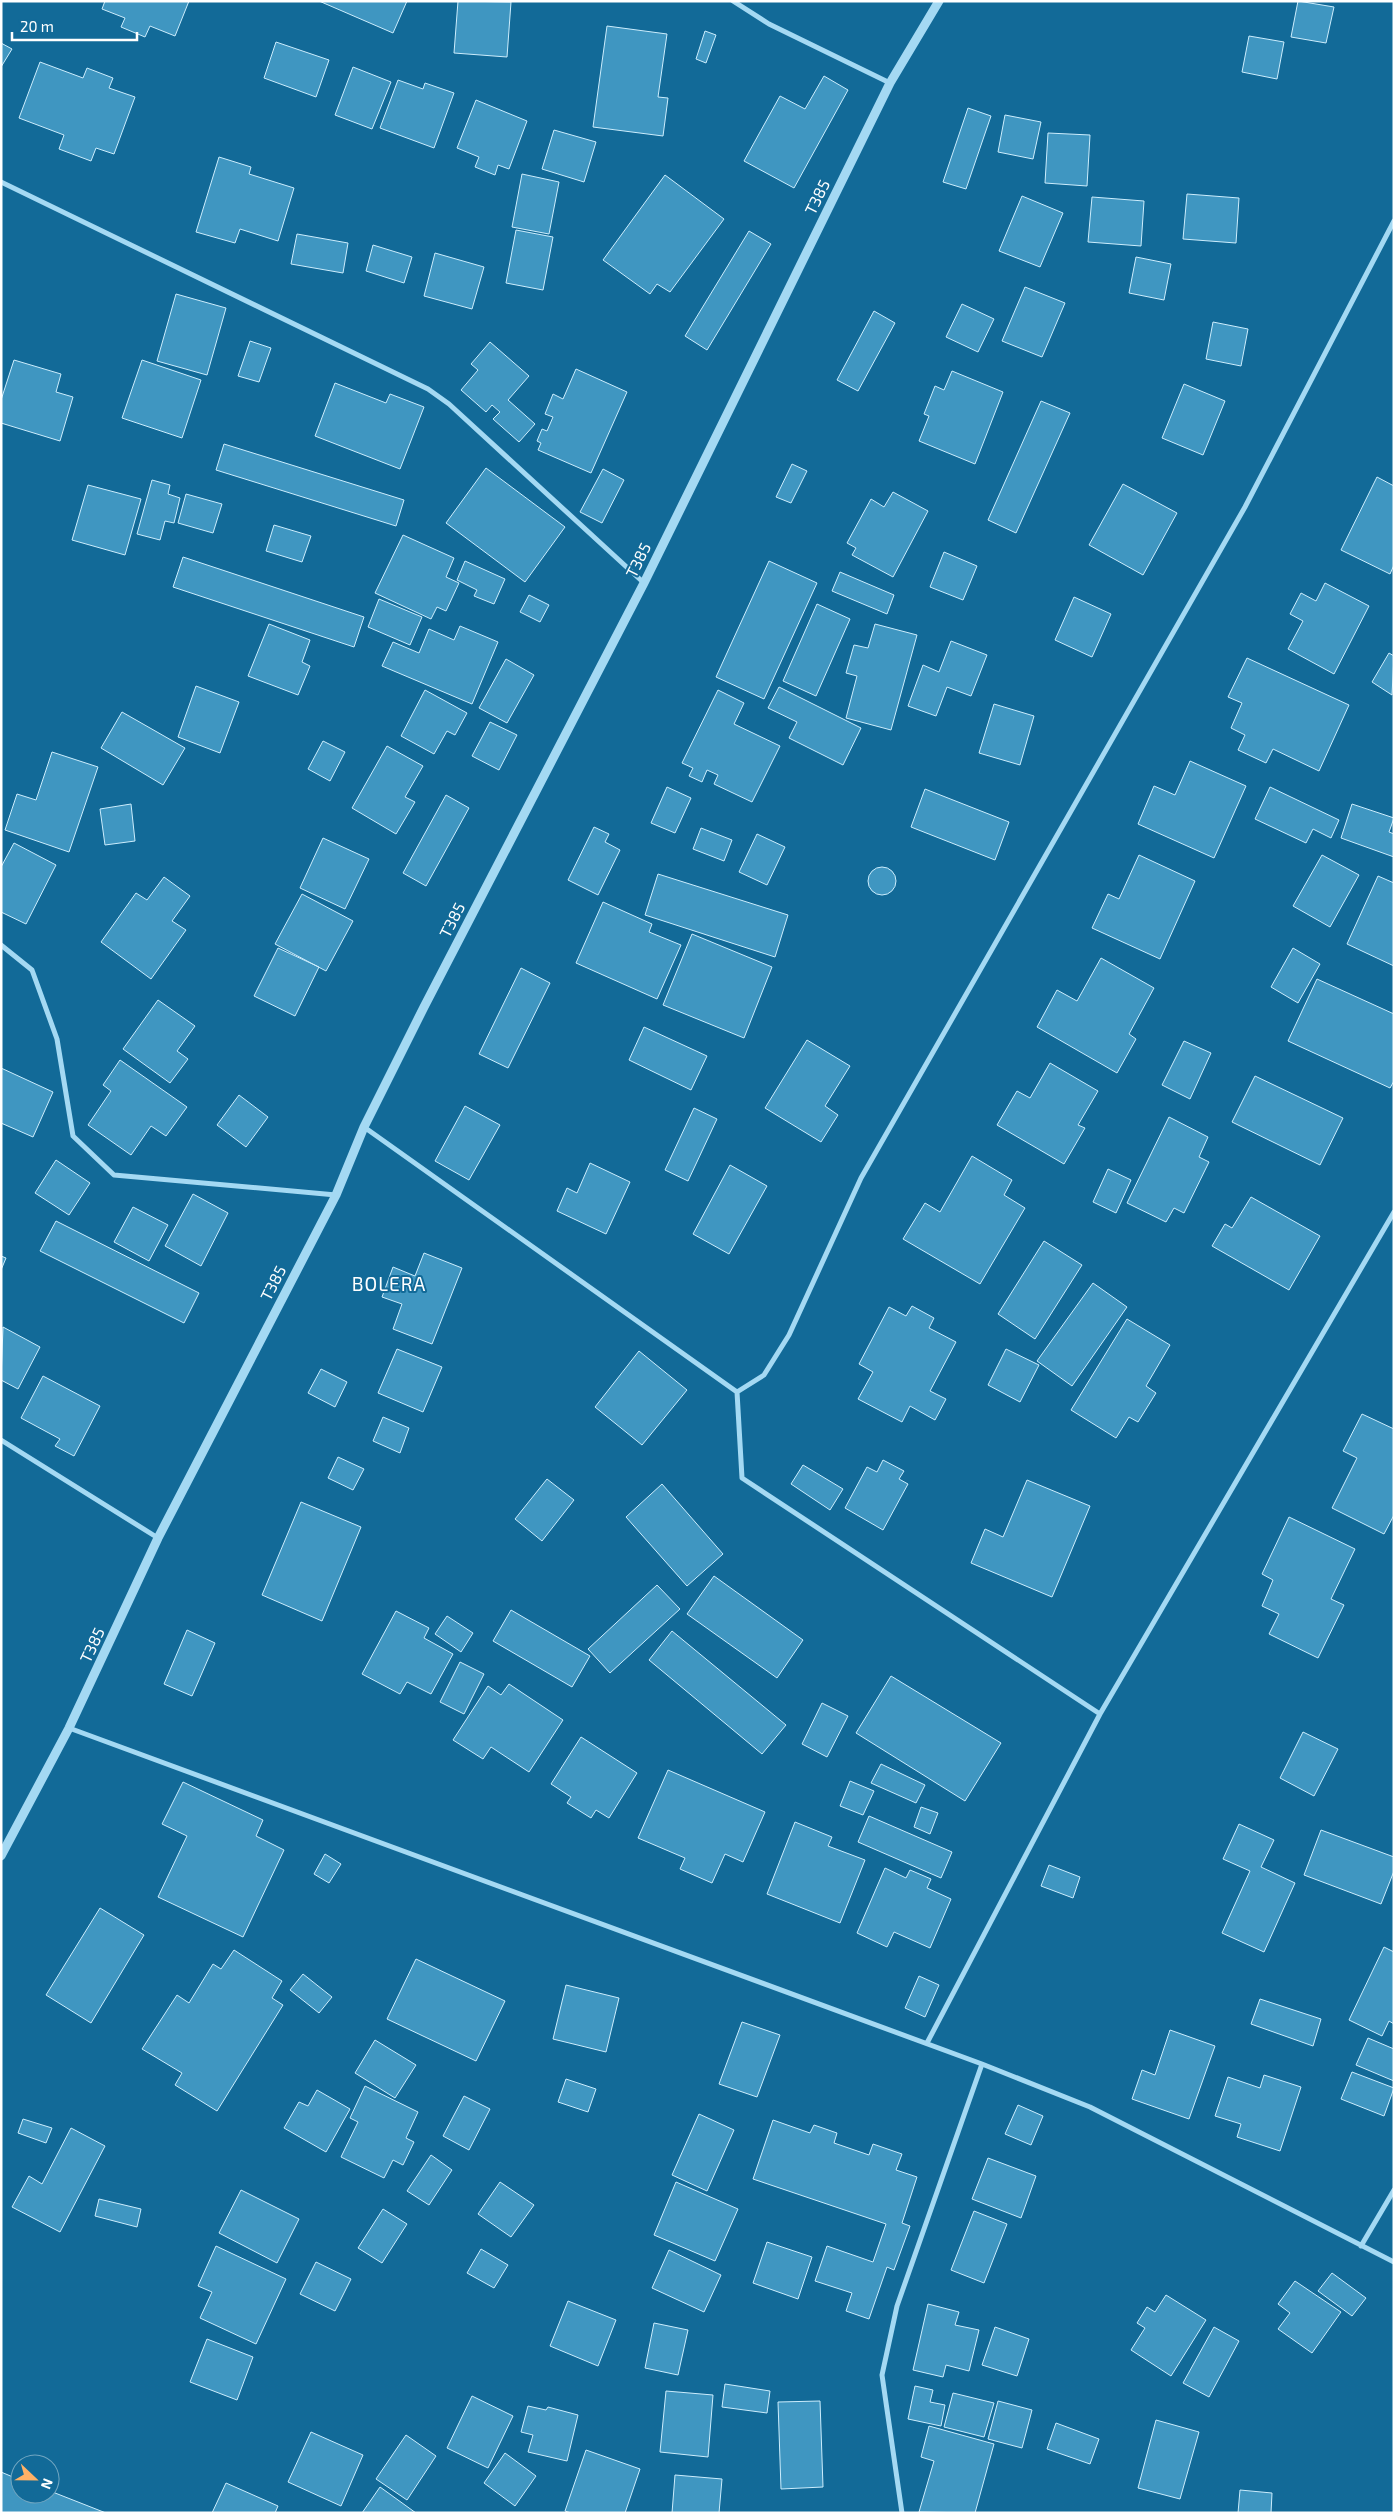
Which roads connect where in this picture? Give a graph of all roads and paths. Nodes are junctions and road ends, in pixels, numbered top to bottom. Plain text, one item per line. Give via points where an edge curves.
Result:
1 (733, 1) edge
2 (939, 1) edge
3 (890, 83) junction
4 (1, 182) edge
5 (1394, 221) edge
6 (644, 583) junction
7 (1, 945) edge
8 (364, 1127) junction
9 (336, 1195) junction
10 (1394, 1212) edge
11 (737, 1392) junction
12 (1, 1440) edge
13 (158, 1538) junction
14 (1100, 1714) junction
15 (70, 1728) junction
16 (1, 1856) edge
17 (927, 2044) junction
18 (982, 2064) junction
19 (1394, 2190) edge
20 (1361, 2246) junction
21 (1394, 2262) edge
22 (902, 2513) edge

1 - 3 street via 769,24
2 - 3 street, T385 / T385
3 - 6 street, T385 / T385
4 - 6 street via 428,389 449,404
5 - 11 street via 1245,507 861,1178 789,1335 764,1376
6 - 8 street, T385 / T385
7 - 9 street via 32,970 57,1038 73,1136 114,1175
8 - 9 street, T385 / T385
8 - 11 street
9 - 13 street, T385 / T385
10 - 14 street
11 - 14 street via 742,1478
12 - 13 street
13 - 15 street, T385 / T385
14 - 17 street
15 - 16 street, T385 / T385
15 - 17 street
17 - 18 street
18 - 20 street via 1090,2107
18 - 22 street via 897,2306 886,2351 882,2375
19 - 20 street
20 - 21 street

